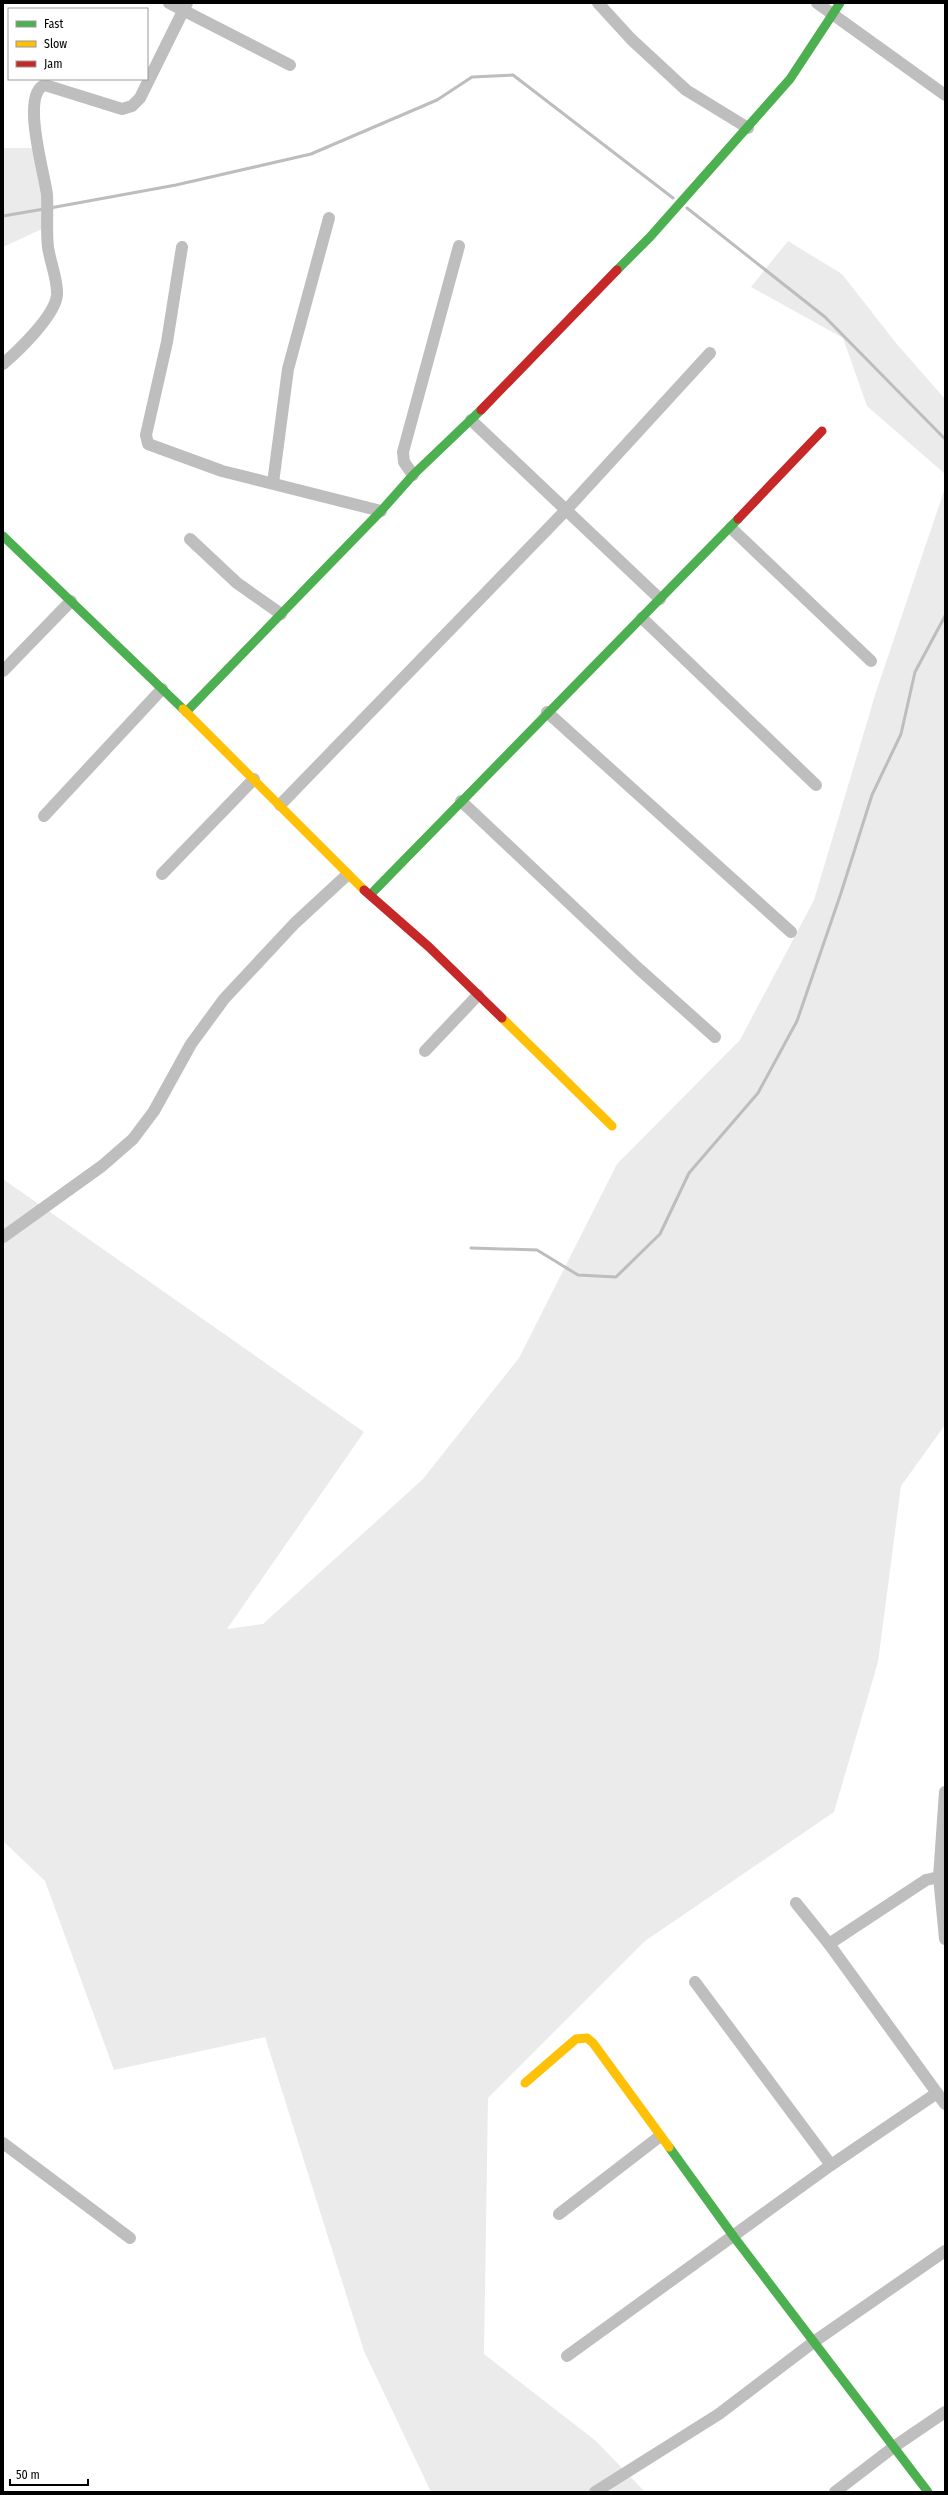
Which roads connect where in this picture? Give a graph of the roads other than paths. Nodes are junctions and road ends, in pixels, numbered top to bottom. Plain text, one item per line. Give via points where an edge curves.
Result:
1 (169, 3) edge
2 (598, 3) edge
3 (817, 3) edge
4 (840, 3) edge
5 (185, 6) edge
6 (833, 13) junction
7 (290, 65) dead end
8 (945, 95) edge
9 (748, 128) junction
10 (329, 218) dead end
11 (459, 246) dead end
12 (182, 247) dead end
13 (710, 353) dead end
14 (3, 364) edge
15 (471, 420) junction
16 (822, 431) dead end
17 (413, 475) junction
18 (273, 483) junction
19 (567, 509) junction
20 (381, 511) junction
21 (731, 528) junction
22 (3, 536) edge
23 (190, 539) dead end
24 (660, 599) junction
25 (71, 601) junction
26 (280, 614) junction
27 (642, 618) junction
28 (871, 661) dead end
29 (3, 671) edge
30 (162, 689) junction
31 (186, 712) junction
32 (547, 712) junction
33 (254, 779) junction
34 (816, 784) dead end
35 (462, 801) junction
36 (280, 805) junction
37 (44, 816) dead end
38 (162, 874) dead end
39 (347, 875) junction
40 (371, 894) junction
41 (791, 932) dead end
42 (478, 995) junction
43 (715, 1037) dead end
44 (425, 1051) dead end
45 (612, 1126) dead end
46 (3, 1237) edge
47 (945, 1792) edge
48 (939, 1877) junction
49 (796, 1903) dead end
50 (945, 1939) edge
51 (829, 1944) junction
52 (695, 1982) dead end
53 (525, 2083) dead end
54 (937, 2094) junction
55 (945, 2104) edge
56 (659, 2136) junction
57 (3, 2143) edge
58 (831, 2165) junction
59 (559, 2214) dead end
60 (734, 2237) junction
61 (130, 2238) dead end
62 (945, 2251) edge
63 (814, 2341) junction
64 (567, 2356) dead end
65 (945, 2412) edge
66 (895, 2446) junction
67 (595, 2492) edge
68 (835, 2492) edge
69 (928, 2492) edge

1 - 5 street
2 - 9 street via 631,39 686,90
3 - 6 street
4 - 6 street
5 - 7 street
5 - 14 street via 140,98 132,106 122,109 45,85 37,92 33,106 47,194 48,246 57,296 43,324
6 - 8 street
6 - 9 street via 790,79
9 - 15 street via 650,238
10 - 18 street via 288,369
11 - 17 street via 402,452 404,462
12 - 18 street via 167,342 146,435 148,444 222,471
13 - 19 street
15 - 17 street
15 - 19 street
16 - 21 street
17 - 20 street
18 - 20 street
19 - 24 street
19 - 36 street
20 - 26 street
21 - 24 street
21 - 28 street
22 - 25 street
23 - 26 street via 237,583
24 - 27 street
25 - 29 street
25 - 30 street
26 - 31 street
27 - 32 street
27 - 34 street
30 - 31 street
30 - 37 street
31 - 33 street
32 - 35 street
32 - 41 street
33 - 36 street
33 - 38 street
35 - 40 street
35 - 43 street via 639,969
36 - 39 street
39 - 40 street
39 - 46 street via 295,923 224,999 192,1044 154,1111 133,1139 102,1166
40 - 42 street
42 - 44 street
42 - 45 street
47 - 48 street
48 - 50 street
48 - 51 street via 926,1880
49 - 51 street
51 - 54 street
52 - 58 street
53 - 56 street via 576,2039 587,2038
54 - 55 street
54 - 58 street
56 - 59 street
56 - 60 street
57 - 61 street
58 - 60 street
60 - 63 street
60 - 64 street
62 - 63 street
63 - 66 street
63 - 67 street via 719,2414
65 - 66 street
66 - 68 street
66 - 69 street

